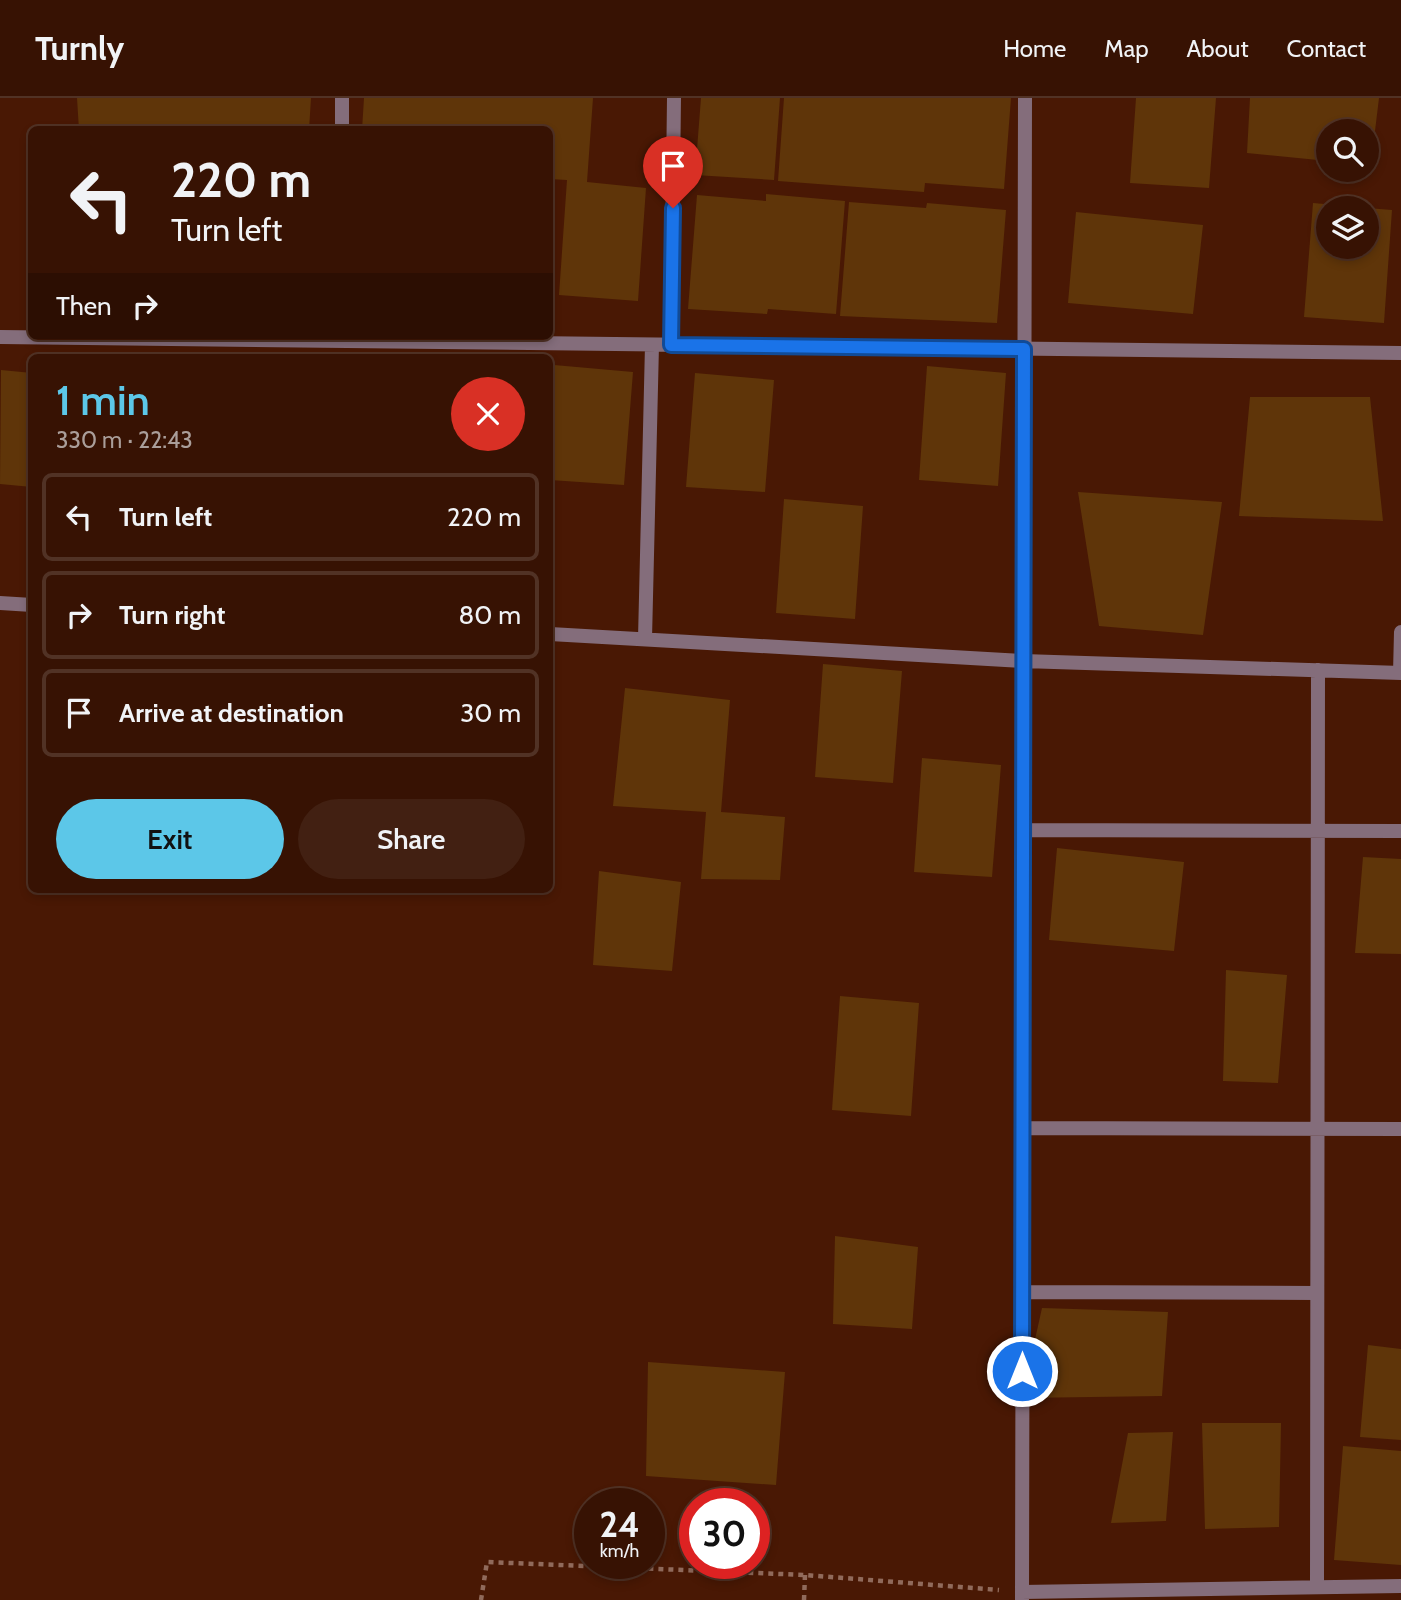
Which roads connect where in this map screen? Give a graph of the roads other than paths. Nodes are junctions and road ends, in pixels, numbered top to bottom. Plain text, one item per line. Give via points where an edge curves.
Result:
1 (342, 98) edge
2 (674, 98) edge
3 (1025, 98) edge
4 (342, 126) edge
5 (0, 337) edge
6 (28, 337) edge
7 (272, 340) edge
8 (394, 340) edge
9 (652, 345) junction
10 (671, 345) junction
11 (1024, 349) junction
12 (1401, 353) edge
13 (272, 354) edge
14 (0, 603) edge
15 (28, 605) edge
16 (1401, 632) edge
17 (553, 634) edge
18 (645, 639) junction
19 (1024, 661) junction
20 (1318, 670) junction
21 (1401, 673) edge
22 (1023, 830) junction
23 (1318, 831) junction
24 (1401, 831) edge
25 (1023, 1128) junction
26 (1318, 1129) junction
27 (1401, 1129) edge
28 (1022, 1292) junction
29 (1317, 1293) junction
30 (1401, 1586) edge
31 (1317, 1587) junction
32 (1022, 1596) edge

1 - 4 street
2 - 10 street
3 - 11 street
5 - 6 street
7 - 13 street
8 - 9 street
9 - 10 street
9 - 18 street
10 - 11 street
11 - 12 street
11 - 19 street
14 - 15 street
16 - 21 street
17 - 18 street
18 - 19 street
19 - 20 street
19 - 22 street
20 - 21 street
20 - 23 street
22 - 23 street
22 - 25 street
23 - 24 street
23 - 26 street
25 - 26 street
25 - 28 street
26 - 27 street
26 - 29 street
28 - 29 street
28 - 32 street
29 - 31 street
30 - 31 street
31 - 32 street

